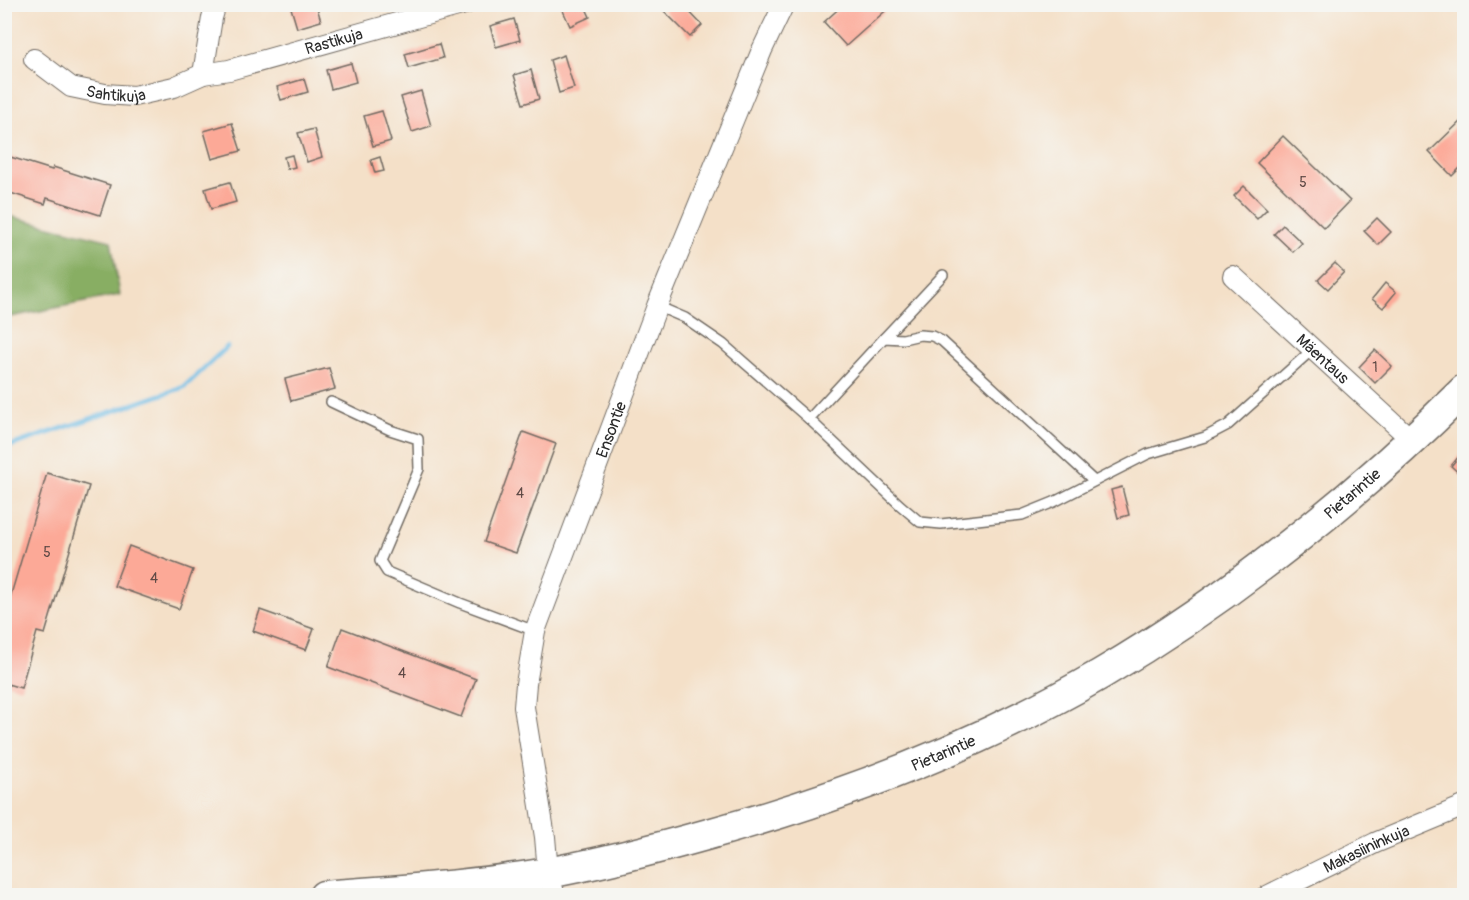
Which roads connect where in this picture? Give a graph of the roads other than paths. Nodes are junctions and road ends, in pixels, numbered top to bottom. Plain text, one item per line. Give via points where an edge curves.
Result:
1 (216, 4) edge
2 (465, 4) edge
3 (784, 4) edge
4 (34, 59) dead end
5 (203, 74) junction
6 (943, 275) dead end
7 (1233, 276) dead end
8 (657, 306) junction
9 (884, 338) junction
10 (1313, 349) junction
11 (1464, 390) edge
12 (331, 402) dead end
13 (809, 419) junction
14 (1413, 440) junction
15 (1094, 481) junction
16 (535, 631) junction
17 (1464, 806) edge
18 (552, 884) edge
19 (324, 896) edge
20 (1267, 896) edge

1 - 5 street
2 - 5 street, Rastikuja
3 - 8 street, Ensontie
4 - 5 street, Sahtikuja via 71,87 105,94 135,96 174,87
6 - 9 lane
7 - 10 street, Mäentaus
8 - 13 lane via 685,318 723,344
8 - 16 street, Ensontie
9 - 13 lane
9 - 15 lane via 920,335 942,341
10 - 14 street, Mäentaus
10 - 15 lane via 1228,425 1205,437 1148,453
11 - 14 main road, Pietarintie
12 - 16 lane via 418,439 419,469 380,561 387,572
13 - 15 lane via 920,522 941,524 1022,514
14 - 18 main road, Pietarintie via 1310,528 1244,578 1101,674 1003,726 847,792 650,850
16 - 18 street, Ensontie via 524,707
17 - 20 street, Makasiininkuja via 1375,843
18 - 19 main road, Pietarintie via 479,883

